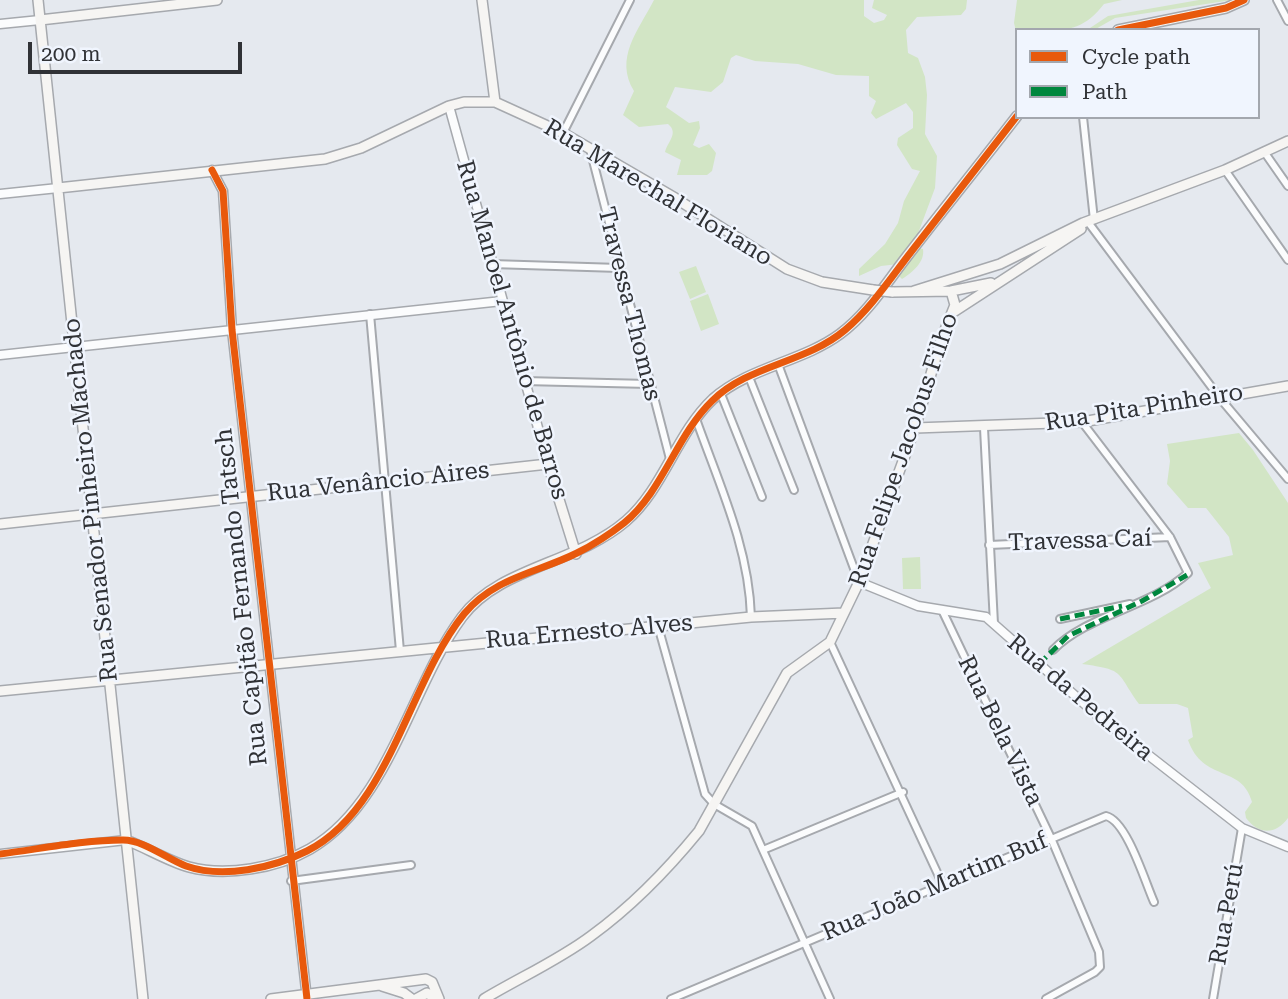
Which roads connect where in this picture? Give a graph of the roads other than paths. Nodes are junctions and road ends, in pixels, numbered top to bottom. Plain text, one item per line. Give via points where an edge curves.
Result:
1 (38, 0) edge
2 (217, 0) edge
3 (482, 0) edge
4 (630, 0) edge
5 (1244, 0) edge
6 (1277, 0) edge
7 (40, 20) junction
8 (1288, 21) edge
9 (0, 24) edge
10 (1128, 28) edge
11 (495, 102) junction
12 (449, 106) junction
13 (1015, 119) edge
14 (1083, 119) edge
15 (563, 133) junction
16 (1288, 141) edge
17 (590, 148) junction
18 (1265, 153) junction
19 (230, 168) junction
20 (212, 170) junction
21 (1224, 170) junction
22 (1288, 186) edge
23 (58, 188) junction
24 (223, 191) junction
25 (0, 194) edge
26 (1090, 222) junction
27 (1040, 250) junction
28 (1022, 255) junction
29 (1288, 260) edge
30 (492, 264) junction
31 (619, 268) junction
32 (1000, 280) junction
33 (976, 287) junction
34 (914, 291) junction
35 (951, 291) junction
36 (502, 301) junction
37 (955, 305) junction
38 (370, 314) junction
39 (948, 319) junction
40 (233, 330) junction
41 (75, 347) junction
42 (0, 355) edge
43 (778, 364) junction
44 (749, 377) junction
45 (524, 381) junction
46 (649, 384) junction
47 (1288, 386) edge
48 (721, 394) junction
49 (1219, 397) junction
50 (696, 419) junction
51 (1082, 422) junction
52 (915, 428) junction
53 (984, 428) junction
54 (670, 459) junction
55 (548, 464) junction
56 (1288, 479) edge
57 (383, 481) junction
58 (794, 490) dead end
59 (251, 497) junction
60 (762, 497) dead end
61 (92, 514) junction
62 (0, 524) edge
63 (1170, 537) junction
64 (989, 545) junction
65 (576, 554) junction
66 (859, 582) junction
67 (1142, 601) junction
68 (943, 612) junction
69 (844, 613) junction
70 (751, 617) junction
71 (1060, 619) dead end
72 (994, 624) junction
73 (658, 626) junction
74 (831, 642) junction
75 (444, 646) junction
76 (1053, 650) dead end
77 (400, 651) junction
78 (268, 663) junction
79 (109, 679) junction
80 (0, 691) edge
81 (903, 792) junction
82 (714, 804) junction
83 (1241, 828) junction
84 (1051, 838) junction
85 (126, 840) junction
86 (1288, 847) edge
87 (763, 850) junction
88 (0, 854) edge
89 (289, 859) junction
90 (411, 866) dead end
91 (291, 881) junction
92 (942, 883) junction
93 (1154, 902) dead end
94 (806, 941) junction
95 (377, 985) junction
96 (307, 997) edge
97 (143, 999) edge
98 (271, 999) edge
99 (414, 999) edge
100 (437, 999) edge
101 (484, 999) edge
102 (671, 999) edge
103 (830, 999) edge
104 (1048, 999) edge
105 (1213, 999) edge

1 - 7 main road, Rua Senador Pinheiro Machado
2 - 7 main road
3 - 11 main road
4 - 15 street
5 - 10 main road via 1226,8
6 - 8 street
7 - 9 street
7 - 23 main road, Rua Senador Pinheiro Machado
11 - 12 main road, Rua Marechal Floriano
11 - 15 main road, Rua Marechal Floriano
12 - 19 main road, Rua Marechal Floriano via 342,155
12 - 30 street, Rua Manoel Antônio de Barros
13 - 43 main road via 875,300 835,338
14 - 26 street
15 - 17 main road, Rua Marechal Floriano
16 - 18 main road
17 - 31 street, Travessa Thomas
17 - 34 main road, Rua Marechal Floriano, bridge via 787,269 861,289
18 - 21 main road
18 - 22 street
19 - 20 main road, Rua Marechal Floriano
19 - 24 street, Rua Capitão Fernando Tatsch via 224,173
20 - 23 main road, Rua Marechal Floriano
20 - 24 street, Rua Capitão Fernando Tatsch
21 - 26 main road
21 - 29 street
23 - 25 street, Rua Marechal Floriano
23 - 41 main road, Rua Senador Pinheiro Machado
24 - 40 street, Rua Capitão Fernando Tatsch
26 - 27 main road
26 - 49 street
27 - 28 main road
27 - 32 main road
28 - 33 main road
28 - 34 main road
30 - 31 street
30 - 36 street, Rua Manoel Antônio de Barros
31 - 46 street, Travessa Thomas
32 - 33 main road, Rua Marechal Floriano
32 - 39 main road
33 - 35 main road, Rua Marechal Floriano
33 - 37 main road
34 - 35 main road, Rua Marechal Floriano
35 - 37 main road, Rua Felipe Jacobus Filho
36 - 38 street
36 - 45 street, Rua Manoel Antônio de Barros
37 - 39 main road, Rua Felipe Jacobus Filho
38 - 40 street
38 - 57 street
39 - 52 main road, Rua Felipe Jacobus Filho
40 - 41 street
40 - 59 street, Rua Capitão Fernando Tatsch
41 - 42 street
41 - 61 main road, Rua Senador Pinheiro Machado
43 - 44 main road
43 - 66 street
44 - 48 main road
44 - 58 street
45 - 46 street
45 - 55 street, Rua Manoel Antônio de Barros
46 - 54 street, Travessa Thomas
47 - 49 main road, Rua Pita Pinheiro
48 - 50 main road
48 - 60 street
49 - 51 main road, Rua Pita Pinheiro
49 - 56 street
50 - 54 main road
50 - 70 street via 743,550
51 - 53 main road, Rua Pita Pinheiro
51 - 63 street
52 - 53 main road, Rua Pita Pinheiro
52 - 66 main road, Rua Felipe Jacobus Filho
53 - 64 street
54 - 65 main road via 632,516
55 - 57 main road, Rua Venâncio Aires
55 - 65 main road, Rua Manoel Antônio de Barros
57 - 59 main road, Rua Venâncio Aires
57 - 77 street
59 - 61 main road, Rua Venâncio Aires
59 - 78 street, Rua Capitão Fernando Tatsch
61 - 62 main road, Rua Venâncio Aires
61 - 79 main road, Rua Senador Pinheiro Machado
63 - 64 street, Travessa Caí
63 - 67 street via 1187,575
64 - 72 street
65 - 75 main road via 514,577 483,595
66 - 68 street, Rua da Pedreira
66 - 69 main road, Rua Felipe Jacobus Filho
67 - 71 street
67 - 76 street via 1068,636
68 - 72 street, Rua da Pedreira via 978,614
68 - 84 street, Rua Bela Vista
69 - 70 main road, Rua Ernesto Alves
69 - 74 main road, Rua Felipe Jacobus Filho
70 - 73 main road, Rua Ernesto Alves
72 - 83 street, Rua da Pedreira via 1043,661 1108,723
73 - 75 main road, Rua Ernesto Alves
73 - 82 street via 702,787
74 - 81 street
74 - 82 main road via 787,673
75 - 77 main road, Rua Ernesto Alves
75 - 89 main road via 359,804 326,839
77 - 78 main road, Rua Ernesto Alves
78 - 79 main road, Rua Ernesto Alves
78 - 89 street, Rua Capitão Fernando Tatsch
79 - 80 main road, Rua Ernesto Alves
79 - 85 main road, Rua Senador Pinheiro Machado
81 - 87 street
81 - 92 street
82 - 87 street via 750,824
82 - 101 main road via 688,844 614,918 589,938
83 - 86 street, Rua da Pedreira
83 - 105 street, Rua Perú
84 - 92 street, Rua João Martim Buf
84 - 93 street, Rua João Martim Buf via 1097,818 1112,817 1126,837
84 - 104 street, Rua Bela Vista via 1099,953 1100,967
85 - 88 street
85 - 89 main road via 189,867 213,870 262,867
85 - 97 main road, Rua Senador Pinheiro Machado
87 - 94 street
89 - 91 street, Rua Capitão Fernando Tatsch
90 - 91 street
91 - 96 street, Rua Capitão Fernando Tatsch
92 - 94 street, Rua João Martim Buf
94 - 102 street, Rua João Martim Buf
94 - 103 street
95 - 96 main road
95 - 99 main road
95 - 100 main road via 426,979 432,982
96 - 98 main road
99 - 100 main road via 427,993

